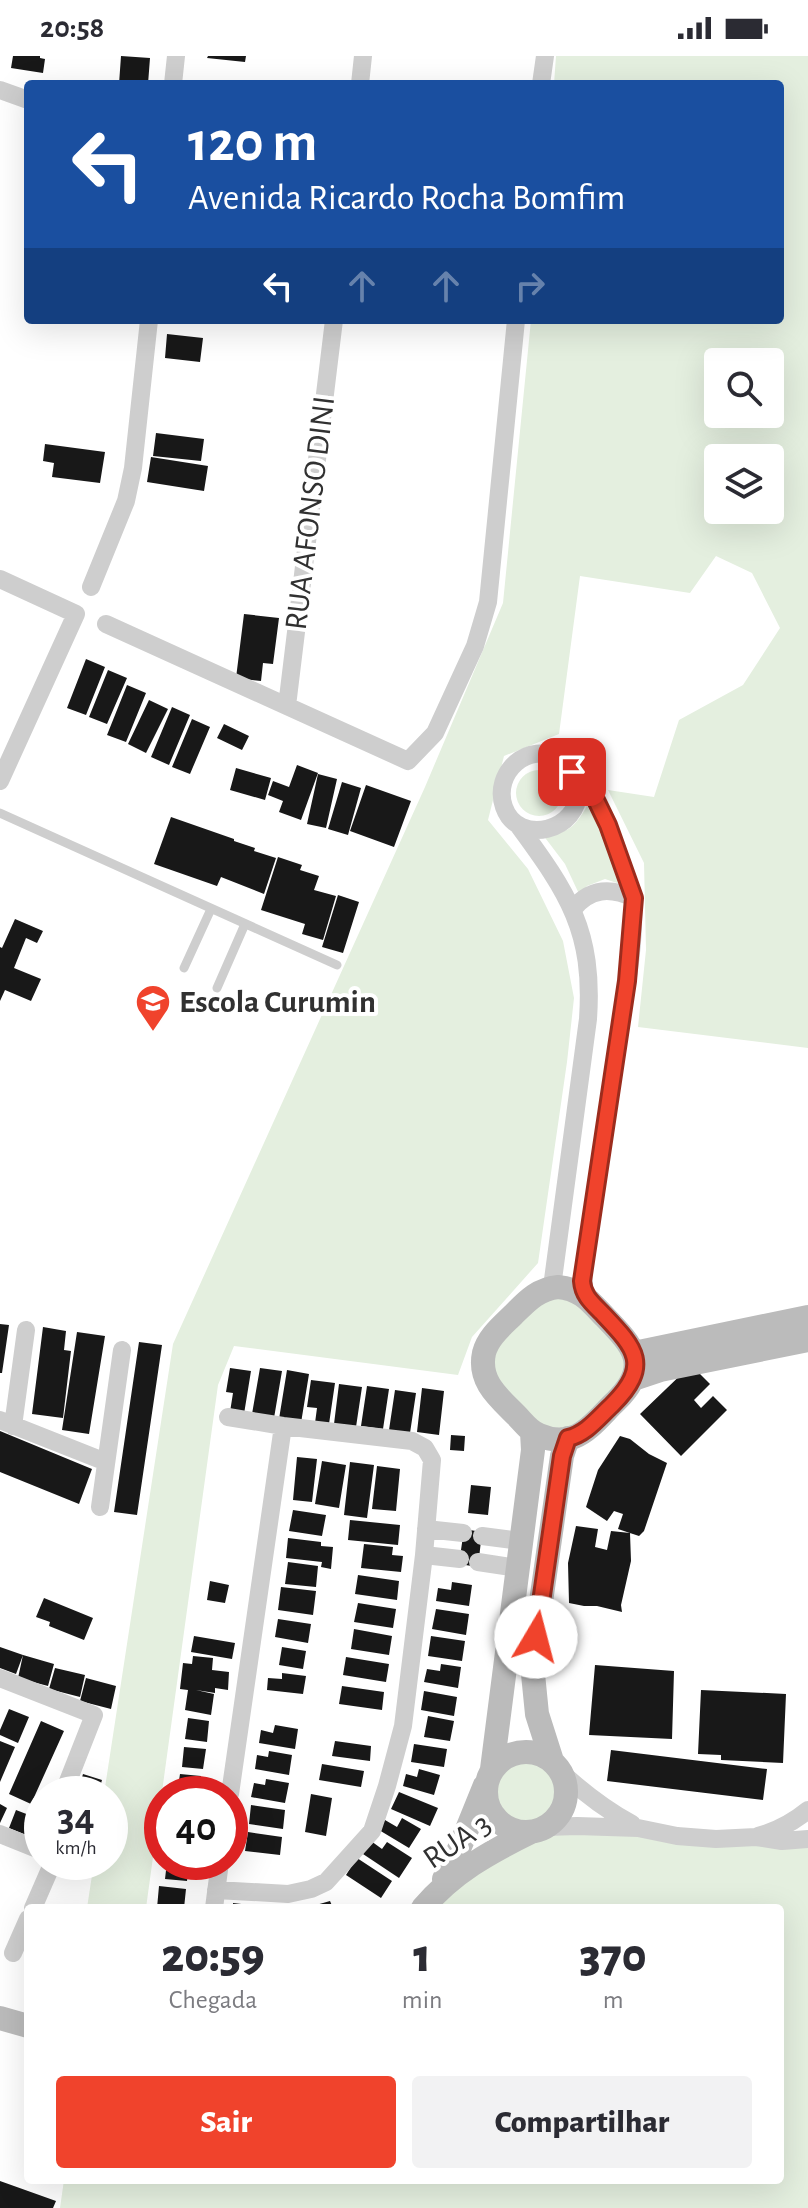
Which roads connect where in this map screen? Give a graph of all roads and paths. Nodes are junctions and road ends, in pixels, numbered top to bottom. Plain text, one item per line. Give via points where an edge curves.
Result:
1 (176, 56) edge
2 (363, 56) edge
3 (545, 56) edge
4 (173, 80) edge
5 (360, 80) edge
6 (542, 80) edge
7 (0, 90) edge
8 (24, 99) edge
9 (149, 324) edge
10 (334, 324) edge
11 (516, 324) edge
12 (0, 579) edge
13 (91, 587) dead end
14 (106, 624) dead end
15 (287, 706) junction
16 (572, 772) junction
17 (0, 781) edge
18 (0, 813) edge
19 (518, 825) junction
20 (634, 898) junction
21 (211, 909) junction
22 (573, 909) junction
23 (245, 924) junction
24 (337, 965) dead end
25 (184, 968) dead end
26 (217, 988) dead end
27 (552, 1287) junction
28 (585, 1295) junction
29 (808, 1317) edge
30 (26, 1330) dead end
31 (808, 1340) edge
32 (122, 1350) dead end
33 (634, 1353) junction
34 (633, 1379) junction
35 (228, 1417) dead end
36 (6, 1423) edge
37 (283, 1426) junction
38 (532, 1432) junction
39 (568, 1438) junction
40 (106, 1462) junction
41 (100, 1507) dead end
42 (426, 1529) junction
43 (521, 1541) junction
44 (424, 1555) junction
45 (517, 1568) junction
46 (1, 1683) edge
47 (557, 1767) junction
48 (70, 1776) edge
49 (233, 1776) edge
50 (489, 1776) junction
51 (808, 1810) edge
52 (638, 1828) junction
53 (538, 1830) junction
54 (0, 1834) edge
55 (756, 1837) junction
56 (808, 1839) edge
57 (24, 1844) edge
58 (45, 1880) edge
59 (439, 1889) junction
60 (215, 1899) edge
61 (35, 1904) edge
62 (426, 1904) edge
63 (24, 1929) edge
64 (14, 1953) edge
65 (0, 2018) edge
66 (24, 2025) edge

1 - 4 street
2 - 5 street
3 - 6 street
7 - 8 street
9 - 13 street via 126,501
10 - 15 street, RUA AFONSO DINI
11 - 15 street via 488,602 475,646 435,733 408,761
12 - 17 street via 76,614
14 - 15 street
16 - 19 street via 576,806 566,820 534,831
16 - 19 street via 558,759 539,754 520,759 506,772 502,801
16 - 20 street via 593,794
18 - 21 lane
19 - 22 street
20 - 22 street via 599,891
20 - 28 street via 627,981 583,1274
21 - 23 lane
21 - 25 lane
22 - 27 street via 584,940 590,993
23 - 24 lane
23 - 26 lane
27 - 28 street
27 - 38 street via 533,1296 493,1335 484,1356 492,1392
28 - 33 street
29 - 33 street
30 - 36 street
31 - 34 street
32 - 40 street
33 - 34 street
34 - 39 street via 582,1433
35 - 37 street
36 - 40 street
37 - 42 street via 412,1441 425,1448 432,1460
37 - 49 street
38 - 39 street
38 - 43 street
39 - 47 street via 532,1664 537,1714
40 - 41 street
42 - 43 street
42 - 44 street
43 - 45 street
44 - 45 street
44 - 60 street via 403,1726 372,1831 326,1882 311,1889
45 - 50 street
46 - 48 street via 94,1715
47 - 50 street via 527,1751 502,1759
47 - 52 street via 585,1794
47 - 53 street via 567,1788 565,1803 558,1817
50 - 53 street via 485,1798 491,1813 515,1831
50 - 59 street
51 - 55 street via 792,1823
52 - 53 street
52 - 55 street via 716,1839
53 - 59 street, RUA 3 via 467,1866
54 - 57 street
55 - 56 street
58 - 61 street
59 - 62 street, RUA 3
63 - 64 street
65 - 66 street

